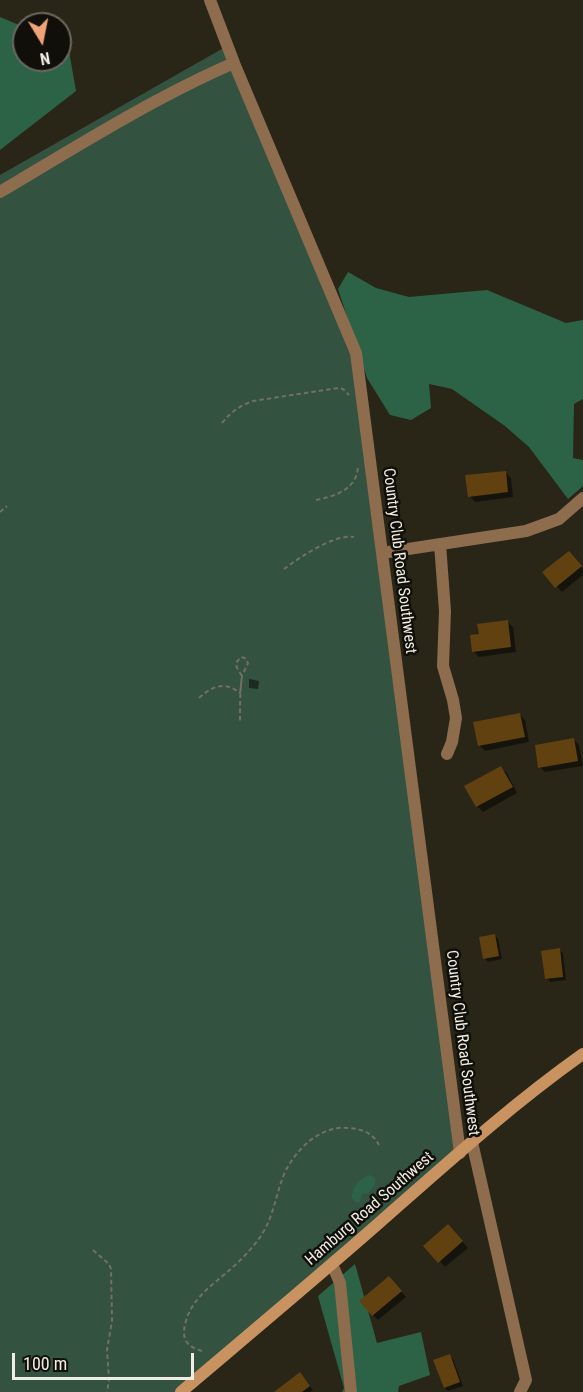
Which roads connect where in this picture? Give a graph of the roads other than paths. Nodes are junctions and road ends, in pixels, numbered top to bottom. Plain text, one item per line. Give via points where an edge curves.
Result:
1 (210, 0) edge
2 (234, 63) junction
3 (0, 192) edge
4 (583, 498) edge
5 (440, 544) junction
6 (382, 553) junction
7 (447, 754) dead end
8 (583, 1054) edge
9 (472, 1142) junction
10 (459, 1153) junction
11 (332, 1264) junction
12 (181, 1392) edge
13 (351, 1392) edge
14 (520, 1392) edge

1 - 2 street, Country Club Road Southwest
2 - 3 street
2 - 6 street, Country Club Road Southwest via 356,353
4 - 5 street via 559,519 543,526
5 - 6 street
5 - 7 street via 445,611 443,666 456,718
6 - 10 street, Country Club Road Southwest
8 - 9 street, Hamburg Road Southwest
9 - 10 street, Hamburg Road Southwest
9 - 14 street via 526,1380
10 - 11 street, Hamburg Road Southwest
11 - 12 street, Hamburg Road Southwest
11 - 13 street via 340,1283

